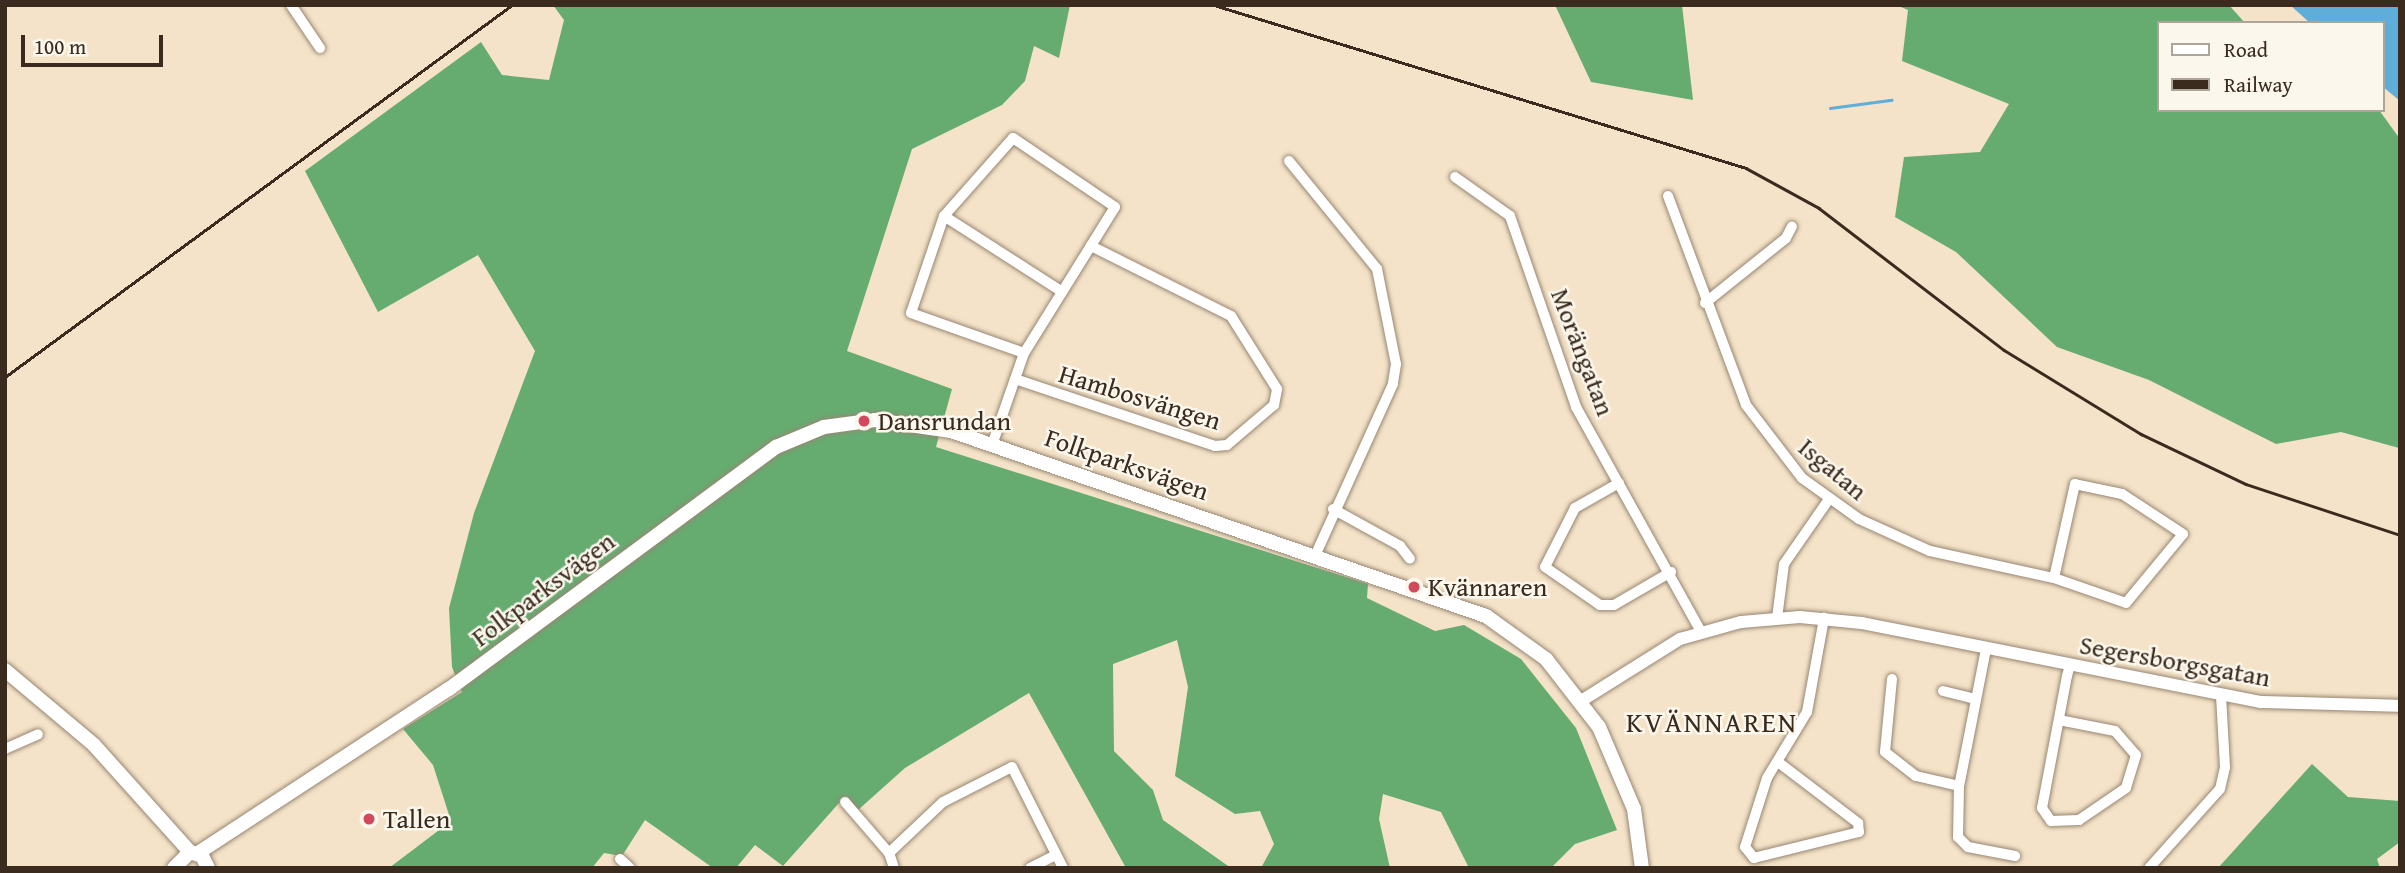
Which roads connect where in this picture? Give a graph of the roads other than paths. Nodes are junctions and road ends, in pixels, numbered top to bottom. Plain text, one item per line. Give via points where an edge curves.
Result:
1 (290, 5) edge
2 (320, 48) dead end
3 (1289, 161) dead end
4 (1455, 177) dead end
5 (1668, 196) dead end
6 (944, 216) junction
7 (1792, 226) dead end
8 (1091, 246) junction
9 (1061, 291) junction
10 (1705, 303) junction
11 (1024, 352) junction
12 (1015, 379) junction
13 (992, 445) junction
14 (1619, 483) junction
15 (1829, 499) junction
16 (1333, 509) junction
17 (1317, 554) junction
18 (1410, 559) dead end
19 (1671, 572) junction
20 (2054, 578) junction
21 (1777, 618) junction
22 (1824, 618) junction
23 (1701, 632) junction
24 (1986, 649) junction
25 (2070, 665) junction
26 (5, 670) edge
27 (1892, 679) dead end
28 (1943, 691) dead end
29 (2221, 696) junction
30 (1976, 699) junction
31 (1581, 701) junction
32 (2400, 706) edge
33 (2059, 720) junction
34 (38, 734) dead end
35 (5, 749) edge
36 (1778, 762) junction
37 (1959, 786) junction
38 (845, 802) dead end
39 (225, 839) junction
40 (889, 853) junction
41 (1056, 855) junction
42 (2015, 856) dead end
43 (185, 858) edge
44 (620, 859) dead end
45 (209, 868) edge
46 (630, 868) edge
47 (894, 868) edge
48 (1030, 868) edge
49 (1062, 868) edge
50 (1643, 868) edge
51 (2148, 868) edge

1 - 2 street
3 - 16 street via 1377,269 1396,364 1393,384
4 - 14 street, Morängatan via 1510,216 1576,407
5 - 10 street, Isgatan
6 - 8 street via 1013,138 1115,207
6 - 9 street
6 - 11 street via 911,313
7 - 10 street via 1786,237
8 - 9 street
8 - 12 street, Hambosvängen via 1231,316 1277,389 1275,405 1227,445 1215,446
9 - 11 street
10 - 15 street, Isgatan via 1732,378 1762,431
11 - 12 street
12 - 13 street
13 - 17 main road, Folkparksvägen
13 - 39 main road, Folkparksvägen via 933,426 875,420 824,427 776,447 449,690
14 - 19 street, Morängatan
14 - 19 street via 1575,508 1545,567 1600,605 1614,605
15 - 20 street, Isgatan via 1901,540
15 - 21 street via 1784,564
16 - 17 street
16 - 18 street via 1400,546
17 - 31 main road, Folkparksvägen via 1486,616 1546,659
19 - 23 street, Morängatan
20 - 20 street, Isgatan via 2126,603 2183,534 2122,494 2075,484
21 - 22 street, Segersborgsgatan
21 - 23 street, Segersborgsgatan
22 - 24 street, Segersborgsgatan
22 - 36 street via 1808,712
23 - 31 street, Segersborgsgatan via 1640,659
24 - 25 street, Segersborgsgatan
24 - 30 street
25 - 29 street, Segersborgsgatan
25 - 33 street
26 - 43 main road via 94,745 158,818
27 - 37 street via 1885,752 1916,776
28 - 30 street
29 - 32 street, Segersborgsgatan
29 - 51 street via 2225,767 2220,789
30 - 37 street
31 - 50 main road, Folkparksvägen via 1623,779
33 - 33 street via 2042,808 2051,821 2079,820 2126,788 2136,755 2115,731
34 - 35 street
36 - 36 street via 1751,818 1747,854 1764,856 1859,832 1858,823
37 - 42 street via 1956,818 1962,844
38 - 40 street
39 - 43 main road, Folkparksvägen
39 - 45 main road, Folkparksvägen
40 - 41 street via 943,802 1012,767
40 - 47 street
41 - 48 street
41 - 49 street
43 - 45 main road
44 - 46 street

